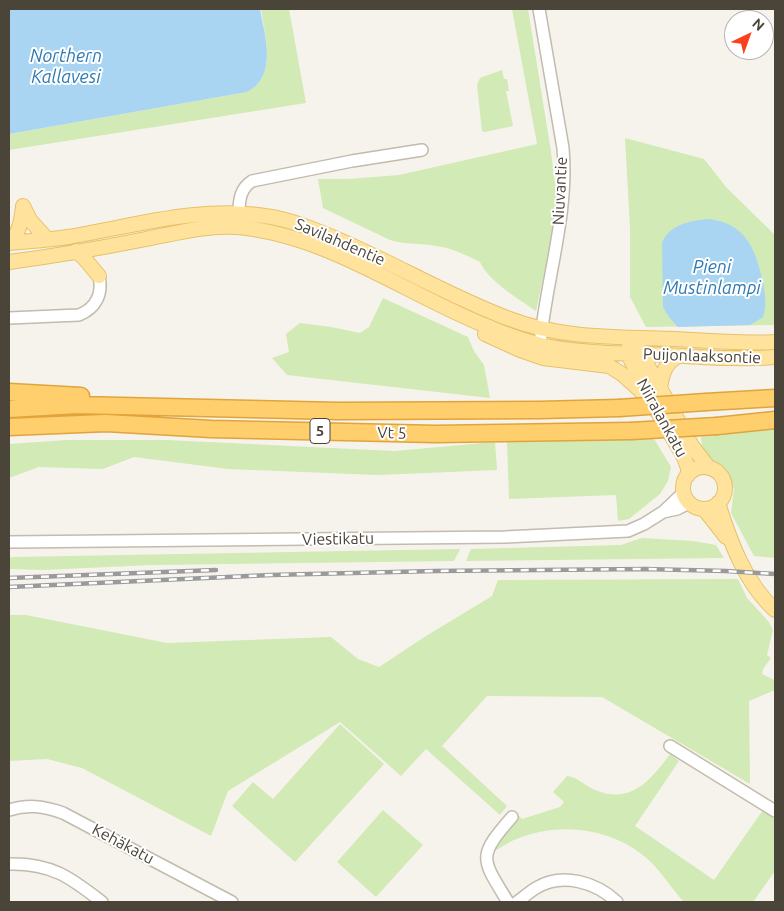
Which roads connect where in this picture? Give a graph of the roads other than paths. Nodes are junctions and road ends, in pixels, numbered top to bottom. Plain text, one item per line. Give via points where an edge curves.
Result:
1 (539, 9) edge
2 (422, 150) dead end
3 (239, 213) junction
4 (237, 227) junction
5 (47, 239) junction
6 (9, 243) edge
7 (102, 247) junction
8 (76, 251) junction
9 (9, 262) edge
10 (99, 276) junction
11 (415, 292) junction
12 (9, 318) edge
13 (542, 329) junction
14 (630, 337) junction
15 (775, 342) edge
16 (540, 344) junction
17 (628, 354) junction
18 (643, 354) junction
19 (678, 356) junction
20 (775, 357) edge
21 (660, 388) junction
22 (9, 392) edge
23 (775, 398) edge
24 (650, 399) junction
25 (140, 406) junction
26 (9, 409) edge
27 (775, 420) edge
28 (9, 426) edge
29 (709, 468) junction
30 (688, 474) junction
31 (686, 498) junction
32 (718, 503) junction
33 (704, 509) junction
34 (9, 542) edge
35 (733, 546) junction
36 (775, 610) edge
37 (670, 746) dead end
38 (9, 810) edge
39 (775, 811) edge
40 (512, 817) dead end
41 (9, 864) edge
42 (102, 902) edge
43 (232, 902) edge
44 (508, 902) edge
45 (517, 902) edge
46 (617, 902) edge

1 - 13 street, Niuvantie via 565,170 562,210
2 - 3 street via 252,181 245,186 240,198
3 - 4 street
3 - 5 main road, Savilahdentie via 176,217
3 - 13 main road, Savilahdentie via 307,226 498,314
4 - 7 main road, Savilahdentie via 190,229
4 - 11 main road, Savilahdentie via 315,246
5 - 6 main road, Savilahdentie
5 - 6 main road via 30,220 23,206 21,224
7 - 8 main road, Savilahdentie
7 - 10 main road via 96,255
8 - 9 main road, Savilahdentie
8 - 10 main road
10 - 12 street via 100,291 96,304 79,316
11 - 16 main road, Savilahdentie via 483,324
11 - 24 main road via 475,329 520,350 543,358 608,366
13 - 14 main road, Savilahdentie
13 - 16 street, Niuvantie
14 - 15 main road, Puijonlaaksontie
14 - 17 main road
14 - 18 main road, Niiralankatu
16 - 17 main road, Savilahdentie
17 - 18 main road, Puijonlaaksontie
17 - 24 main road, Niiralankatu
18 - 19 main road, Puijonlaaksontie
18 - 21 main road, Niiralankatu
19 - 20 main road, Puijonlaaksontie
19 - 21 main road via 665,368
21 - 29 main road, Niiralankatu via 693,448
22 - 25 highway via 85,397
23 - 25 highway, Vt 5 / 5, bridge via 540,410 337,411
24 - 30 main road, Niiralankatu via 684,457
25 - 26 highway, Vt 5 / 5
27 - 28 highway, Vt 5 / 5, bridge via 631,431 436,434 106,423
29 - 30 main road
29 - 32 main road via 724,482 724,494
30 - 31 main road via 683,484
31 - 33 main road via 696,508
31 - 34 street, Viestikatu via 628,531 505,537
32 - 33 main road
32 - 35 main road
33 - 35 main road
35 - 36 main road via 757,592
37 - 39 street
38 - 43 street, Kehäkatu via 42,806 63,813
40 - 44 street via 491,841 485,854 488,867
41 - 42 street via 37,865 59,873
45 - 46 street via 545,884 569,880 593,886

